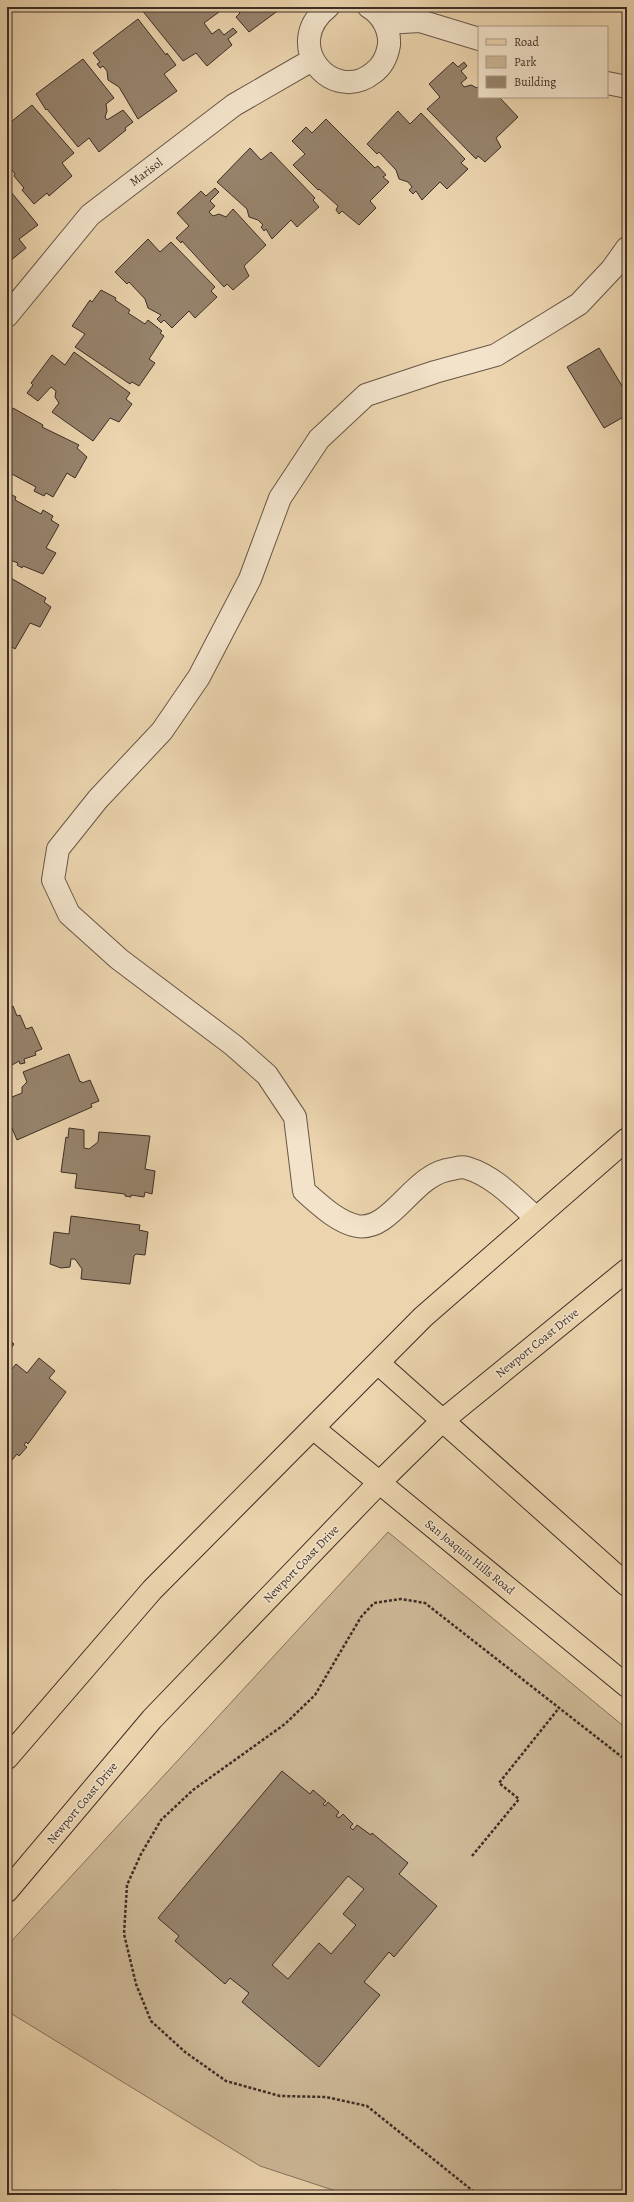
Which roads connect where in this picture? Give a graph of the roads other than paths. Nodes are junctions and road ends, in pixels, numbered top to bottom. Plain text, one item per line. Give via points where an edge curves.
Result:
1 (328, 7) edge
2 (369, 7) edge
3 (385, 23) junction
4 (478, 39) edge
5 (312, 60) junction
6 (608, 83) edge
7 (627, 87) edge
8 (627, 248) edge
9 (7, 316) edge
10 (627, 1140) edge
11 (536, 1217) junction
12 (627, 1270) edge
13 (378, 1363) junction
14 (442, 1421) junction
15 (314, 1428) junction
16 (379, 1483) junction
17 (627, 1585) edge
18 (627, 1686) edge
19 (7, 1758) edge
20 (7, 1891) edge

1 - 5 street via 318,15 310,29 308,44
2 - 3 street
3 - 4 street via 420,21
3 - 5 street via 389,39 388,54 380,68 367,78 351,82 336,80 322,72
5 - 9 street, Marisol via 234,105 90,215
6 - 7 street
8 - 11 street via 612,269 579,304 550,322 496,355 366,395 319,439 280,498 250,579 199,677 162,732 98,799 58,849 53,880 68,914 119,959 233,1045 267,1075 294,1117 304,1191 331,1214 358,1226 380,1223 414,1188 441,1170 466,1167 499,1185
10 - 11 main road
11 - 13 main road via 424,1317
12 - 14 main road, Newport Coast Drive
13 - 14 main road
13 - 15 main road
14 - 16 main road, Newport Coast Drive
14 - 17 main road
15 - 16 main road, San Joaquin Hills Road
15 - 19 main road via 152,1590
16 - 18 main road, San Joaquin Hills Road
16 - 20 main road, Newport Coast Drive via 152,1719

